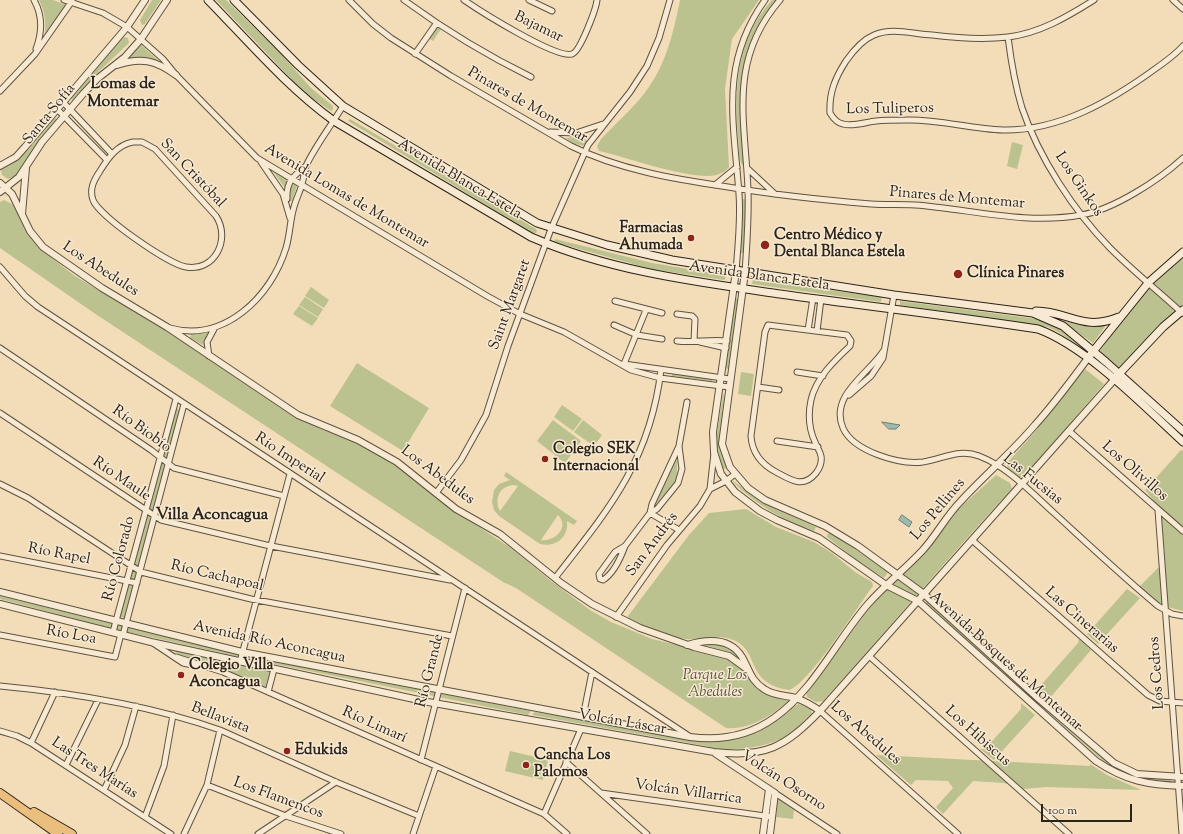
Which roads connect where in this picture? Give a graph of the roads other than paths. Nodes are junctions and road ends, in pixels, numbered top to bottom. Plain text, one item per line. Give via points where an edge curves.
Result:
1 (34, 0) edge
2 (64, 0) edge
3 (145, 0) edge
4 (167, 0) edge
5 (208, 0) edge
6 (234, 0) edge
7 (349, 0) edge
8 (404, 0) edge
9 (464, 0) edge
10 (529, 0) edge
11 (597, 0) edge
12 (670, 0) edge
13 (765, 0) edge
14 (780, 0) edge
15 (1094, 0) edge
16 (1173, 0) edge
17 (72, 1) edge
18 (1183, 9) edge
19 (552, 11) dead end
20 (436, 24) junction
21 (127, 27) junction
22 (1008, 37) junction
23 (141, 39) junction
24 (1183, 46) edge
25 (35, 54) junction
26 (415, 54) junction
27 (114, 66) junction
28 (176, 75) junction
29 (532, 77) dead end
30 (0, 91) edge
31 (63, 102) junction
32 (343, 106) junction
33 (57, 109) junction
34 (70, 109) junction
35 (64, 116) junction
36 (334, 121) junction
37 (604, 124) junction
38 (1030, 128) junction
39 (546, 131) junction
40 (584, 153) junction
41 (112, 154) junction
42 (257, 158) junction
43 (1183, 158) edge
44 (107, 160) junction
45 (0, 166) edge
46 (26, 166) junction
47 (306, 166) junction
48 (737, 167) junction
49 (747, 168) junction
50 (291, 178) junction
51 (0, 183) edge
52 (302, 185) junction
53 (715, 185) junction
54 (7, 188) junction
55 (739, 190) junction
56 (748, 191) junction
57 (0, 192) edge
58 (776, 194) junction
59 (287, 204) junction
60 (22, 214) junction
61 (1082, 215) junction
62 (291, 219) junction
63 (551, 229) junction
64 (546, 244) junction
65 (1183, 252) edge
66 (0, 267) edge
67 (736, 270) junction
68 (745, 272) junction
69 (1149, 282) junction
70 (734, 287) junction
71 (743, 289) junction
72 (894, 294) junction
73 (817, 299) junction
74 (615, 301) dead end
75 (646, 310) junction
76 (892, 310) junction
77 (1027, 312) junction
78 (1182, 312) edge
79 (662, 313) dead end
80 (520, 314) junction
81 (677, 314) dead end
82 (1119, 317) junction
83 (614, 325) dead end
84 (167, 327) junction
85 (214, 328) junction
86 (808, 330) junction
87 (817, 331) junction
88 (637, 335) junction
89 (662, 339) dead end
90 (677, 341) dead end
91 (697, 341) junction
92 (726, 344) junction
93 (0, 348) edge
94 (1093, 351) junction
95 (209, 356) junction
96 (1088, 358) junction
97 (624, 364) junction
98 (661, 370) junction
99 (797, 372) dead end
100 (1120, 374) junction
101 (823, 376) junction
102 (660, 378) junction
103 (721, 378) junction
104 (730, 379) junction
105 (1114, 380) junction
106 (720, 386) junction
107 (729, 387) junction
108 (758, 387) junction
109 (779, 390) dead end
110 (176, 398) junction
111 (686, 402) dead end
112 (184, 404) junction
113 (0, 413) edge
114 (1069, 431) junction
115 (1183, 431) edge
116 (777, 441) dead end
117 (1183, 442) edge
118 (679, 446) junction
119 (818, 447) junction
120 (714, 452) junction
121 (159, 458) junction
122 (169, 465) junction
123 (996, 465) junction
124 (290, 474) junction
125 (735, 474) junction
126 (726, 481) junction
127 (0, 484) edge
128 (1022, 484) junction
129 (710, 489) junction
130 (436, 493) junction
131 (284, 496) junction
132 (145, 510) junction
133 (1158, 510) junction
134 (650, 513) junction
135 (155, 517) junction
136 (825, 526) junction
137 (679, 530) junction
138 (1183, 531) edge
139 (819, 538) junction
140 (972, 540) junction
141 (271, 545) junction
142 (625, 546) junction
143 (0, 556) edge
144 (131, 566) junction
145 (141, 572) junction
146 (896, 574) junction
147 (555, 578) junction
148 (127, 581) junction
149 (453, 581) junction
150 (137, 583) junction
151 (886, 585) junction
152 (465, 588) junction
153 (0, 592) edge
154 (924, 594) junction
155 (257, 599) junction
156 (918, 601) junction
157 (0, 604) edge
158 (1165, 610) junction
159 (1183, 616) edge
160 (616, 617) junction
161 (116, 622) junction
162 (126, 624) junction
163 (113, 632) junction
164 (122, 635) junction
165 (0, 636) edge
166 (452, 636) junction
167 (151, 642) junction
168 (687, 645) junction
169 (242, 652) junction
170 (869, 656) junction
171 (240, 662) junction
172 (274, 669) junction
173 (747, 669) junction
174 (592, 672) junction
175 (0, 686) edge
176 (438, 690) junction
177 (55, 692) junction
178 (268, 692) junction
179 (796, 698) junction
180 (98, 700) junction
181 (1172, 702) junction
182 (1183, 703) edge
183 (434, 704) junction
184 (136, 706) junction
185 (534, 709) joint
186 (820, 711) junction
187 (173, 715) junction
188 (583, 717) junction
189 (526, 719) joint
190 (581, 729) junction
191 (220, 730) junction
192 (0, 731) edge
193 (690, 737) junction
194 (31, 743) junction
195 (714, 752) junction
196 (421, 760) junction
197 (566, 762) junction
198 (66, 765) junction
199 (436, 766) junction
200 (1180, 777) edge
201 (336, 782) junction
202 (207, 785) junction
203 (1181, 786) edge
204 (769, 789) junction
205 (104, 790) junction
206 (0, 792) edge
207 (601, 793) junction
208 (775, 793) junction
209 (19, 805) junction
210 (544, 814) junction
211 (286, 816) junction
212 (419, 816) junction
213 (765, 816) junction
214 (772, 816) junction
215 (146, 818) junction
216 (58, 834) edge
217 (72, 834) edge
218 (171, 834) edge
219 (184, 834) edge
220 (258, 834) edge
221 (341, 834) edge
222 (413, 834) edge
223 (567, 834) edge
224 (646, 834) edge
225 (763, 834) edge
226 (770, 834) edge
227 (837, 834) edge
228 (958, 834) edge
229 (1069, 834) edge
230 (1182, 834) edge

1 - 25 street via 40,13 41,28
2 - 17 street, Avenida Lomas de Montemar
3 - 21 street, Santa Sofía
4 - 23 street, Santa Sofía
5 - 36 main road, Avenida Blanca Estela via 296,91
6 - 32 main road, Avenida Blanca Estela
7 - 26 street, Pinares de Montemar via 382,32
8 - 20 street
9 - 11 street, Bajamar via 523,35 569,55 580,47
10 - 19 street
12 - 37 street, Saint Margaret via 659,38 647,66
13 - 48 street, Avenida Bosques de Montemar via 748,29 734,70 732,102
14 - 49 street, Avenida Bosques de Montemar via 758,32 744,75 742,98
15 - 22 street, Los Tuliperos via 1048,26
16 - 18 street
17 - 21 street, Avenida Lomas de Montemar via 103,13
17 - 25 street
20 - 26 street
20 - 29 street via 486,54
21 - 23 street, Avenida Lomas de Montemar
21 - 31 street, Santa Sofía
22 - 38 street, Los Ginkos via 1017,91
22 - 38 street, Los Tuliperos via 951,37 893,31 875,34 859,45 840,70 830,96 830,112 840,123 850,126 875,121 910,120 993,129
23 - 27 street, Santa Sofía
23 - 28 street, Avenida Lomas de Montemar
24 - 38 street, Los Tuliperos via 1143,78 1115,95 1068,118
25 - 30 street
26 - 39 street, Pinares de Montemar
27 - 28 street via 146,60 159,64
27 - 34 street, Santa Sofía via 97,79
28 - 42 street, Avenida Lomas de Montemar
31 - 33 street, Santa Sofía
31 - 34 street
32 - 36 street
32 - 63 main road, Avenida Blanca Estela via 505,205
33 - 35 street
33 - 45 street, Santa Sofía via 16,157
34 - 35 street, Santa Sofía
34 - 41 street
35 - 44 street
35 - 46 street, Santa Sofía
36 - 47 street
36 - 64 main road, Avenida Blanca Estela
37 - 39 street via 576,133
37 - 40 street, Saint Margaret
38 - 61 street, Los Ginkos via 1045,158
39 - 40 street, Pinares de Montemar
40 - 53 street, Pinares de Montemar via 656,174
40 - 63 street, Saint Margaret
41 - 44 street, San Cristóbal
41 - 44 street, San Cristóbal via 124,144 133,142 142,142 155,149 219,221 222,241 219,251 212,259 194,268 178,265 132,236 98,208 92,196 92,187
42 - 50 street, Avenida Lomas de Montemar
42 - 59 street via 278,184
43 - 61 street, Pinares de Montemar via 1139,190
46 - 54 street, Santa Sofía
46 - 60 street
47 - 50 street
47 - 52 street
48 - 53 street
48 - 55 street, Avenida Bosques de Montemar
49 - 56 street, Avenida Bosques de Montemar
49 - 58 street
50 - 52 street, Avenida Lomas de Montemar
50 - 59 street via 287,186
51 - 54 street, Los Abedules
52 - 62 street
52 - 80 street, Avenida Lomas de Montemar
53 - 55 street, Pinares de Montemar
54 - 57 street, Santa Sofía
54 - 60 street, Los Abedules
55 - 56 street, Pinares de Montemar
55 - 67 street, Avenida Bosques de Montemar
56 - 58 street, Pinares de Montemar
56 - 68 street, Avenida Bosques de Montemar
58 - 61 street, Pinares de Montemar via 834,201 915,205 1023,218
59 - 62 street
60 - 84 street, Los Abedules via 30,231 55,256
61 - 69 street, Los Ginkos via 1109,247
62 - 85 street via 280,265 270,282 246,309
63 - 64 street, Saint Margaret
63 - 67 main road, Avenida Blanca Estela via 638,254
64 - 70 main road, Avenida Blanca Estela via 650,274
64 - 80 street, Saint Margaret
65 - 69 main road, Los Pellines
66 - 110 street, Río Imperial via 38,307
67 - 68 main road, Avenida Blanca Estela
67 - 70 street, Avenida Bosques de Montemar
68 - 71 street, Avenida Bosques de Montemar
68 - 72 main road, Avenida Blanca Estela
69 - 78 street, Los Ginkos
69 - 82 main road, Los Pellines
70 - 71 main road, Avenida Blanca Estela
70 - 92 street, Avenida Bosques de Montemar
71 - 73 main road, Avenida Blanca Estela
71 - 104 street, Avenida Bosques de Montemar
72 - 76 street, Las Fucsias
72 - 77 main road, Avenida Blanca Estela
73 - 76 main road, Avenida Blanca Estela
73 - 86 street
73 - 87 street
74 - 75 street
75 - 79 street
75 - 88 street
76 - 96 main road, Avenida Blanca Estela via 1038,329 1057,337
76 - 123 street, Las Fucsias via 884,350 840,405 846,434 864,449 894,459 921,462 969,453 983,457
77 - 82 main road via 1040,311 1092,323
77 - 94 main road, Avenida Blanca Estela via 1063,326
78 - 100 main road via 1163,327
80 - 97 street, Avenida Lomas de Montemar via 564,332
80 - 130 street, Saint Margaret via 481,426 461,460
81 - 91 street via 692,316 695,319
82 - 94 main road, Los Pellines
83 - 88 street
84 - 85 street via 192,331
84 - 95 street, Los Abedules
85 - 95 street via 208,336
86 - 87 street
86 - 108 street via 772,325 766,327
87 - 101 street via 847,335 851,340 850,346
88 - 89 street
88 - 97 street
90 - 91 street
91 - 92 street
92 - 103 street, Avenida Bosques de Montemar
93 - 121 street, Río Biobío via 151,450
94 - 96 main road, Los Pellines
94 - 100 main road, Avenida Blanca Estela
95 - 130 street, Los Abedules via 298,415 358,440 386,455
96 - 105 main road, Avenida Blanca Estela
96 - 123 street, Los Pellines via 1035,425
97 - 98 street, Avenida Lomas de Montemar
97 - 102 street, Avenida Lomas de Montemar via 635,371
98 - 102 street
98 - 103 street, Avenida Lomas de Montemar
99 - 101 street
100 - 105 main road
100 - 115 main road, Avenida Blanca Estela
101 - 119 street via 813,392 810,407 811,428
102 - 106 street, Avenida Lomas de Montemar
102 - 147 street via 648,430 628,478
103 - 104 street, Avenida Lomas de Montemar
103 - 106 street, Avenida Bosques de Montemar
104 - 107 street, Avenida Bosques de Montemar
105 - 114 street
105 - 117 main road, Avenida Blanca Estela
106 - 107 street, Avenida Lomas de Montemar
106 - 120 street, Avenida Bosques de Montemar via 713,432
107 - 125 street, Avenida Bosques de Montemar via 722,444
108 - 109 street
108 - 119 street via 751,436 754,451 762,463 795,481 809,481 821,464
110 - 112 street, Río Imperial
110 - 121 street, Río Colorado
111 - 118 street
112 - 122 street, Río Colorado
112 - 124 street, Río Imperial
113 - 132 street, Río Maule
114 - 128 street
114 - 133 street, Los Olivillos
116 - 119 street
118 - 134 street
118 - 134 street via 682,470 680,480 657,509
120 - 126 street, Avenida Bosques de Montemar via 718,467
120 - 129 street, San Andrés
121 - 122 street, Río Biobío
121 - 132 street, Río Colorado
122 - 131 street, Río Biobío
122 - 135 street, Río Colorado
123 - 128 street, Las Fucsias
123 - 146 street, Los Pellines via 959,502 926,546
124 - 131 street
124 - 149 street, Río Imperial
125 - 126 street
125 - 136 street, Avenida Bosques de Montemar via 759,496
126 - 129 street
126 - 139 street, Avenida Bosques de Montemar via 735,492 760,511
127 - 144 street, Río Cachapoal via 28,498
128 - 140 street
128 - 158 street, Las Fucsias
129 - 137 street, San Andrés via 700,506
130 - 147 street, Los Abedules via 456,509 510,541
131 - 141 street
132 - 135 street, Río Maule
132 - 144 street, Río Colorado
133 - 138 street, Los Olivillos
133 - 158 street, Los Cedros
134 - 137 street
134 - 142 street
135 - 141 street, Río Maule via 215,534
135 - 145 street, Río Colorado
136 - 139 street
136 - 146 street, Avenida Bosques de Montemar
137 - 160 street, San Andrés
139 - 151 street, Avenida Bosques de Montemar
140 - 154 street
140 - 181 street, Las Cinerarias via 1148,695 1160,701
141 - 149 street, Río Maule
141 - 155 street
142 - 142 street via 615,552 602,570 599,577 601,580 607,577 621,557
143 - 148 street, Río Rapel
144 - 145 street, Río Cachapoal
144 - 148 street, Río Colorado
145 - 150 street, Río Colorado
145 - 155 street, Río Cachapoal
146 - 151 street, Los Pellines
146 - 154 street, Avenida Bosques de Montemar
147 - 160 street, Los Abedules
148 - 150 street, Río Rapel
148 - 161 street, Río Colorado
149 - 152 street, Río Imperial
150 - 162 street, Río Colorado
151 - 156 street, Avenida Bosques de Montemar
151 - 179 street, Los Pellines via 865,607
152 - 166 street, Río Grande
152 - 174 street, Río Imperial
153 - 161 street, Avenida Río Aconcagua
154 - 156 street
154 - 200 street, Avenida Bosques de Montemar via 1039,699 1114,763 1137,774
155 - 166 street, Río Cachapoal
155 - 169 street
156 - 170 street
156 - 203 street, Avenida Bosques de Montemar via 1096,761 1130,780
157 - 163 street, Avenida Río Aconcagua
158 - 159 street, Las Fucsias
158 - 181 street, Los Cedros
160 - 168 street, Los Abedules
161 - 162 street, Avenida Río Aconcagua
161 - 163 street, Río Colorado
162 - 164 street, Río Colorado
162 - 169 street, Avenida Río Aconcagua
163 - 164 street, Avenida Río Aconcagua
164 - 165 street, Río Loa via 115,657
164 - 167 street, Avenida Río Aconcagua
166 - 176 street, Río Grande
167 - 171 street, Avenida Río Aconcagua
167 - 178 street, Río Limarí via 176,657 223,672
168 - 173 street, Los Abedules via 724,654
168 - 173 street, Los Abedules via 705,640 726,643 738,652
169 - 171 street
169 - 176 street, Avenida Río Aconcagua
170 - 186 street
170 - 229 street, Los Hibiscus
171 - 172 street, Avenida Río Aconcagua
172 - 178 street
172 - 183 street, Avenida Río Aconcagua
173 - 179 street, Los Abedules via 753,680 770,693
174 - 188 street
174 - 193 street
175 - 177 street, Bellavista
176 - 183 street, Río Grande
176 - 185 street, Avenida Río Aconcagua
177 - 180 street, Bellavista
177 - 194 street
178 - 196 street, Río Limarí
179 - 186 street, Los Abedules
179 - 193 street, Los Pellines via 774,718 754,730 725,738
180 - 184 street, Bellavista
180 - 198 street
181 - 182 street, Las Cinerarias
181 - 200 street, Los Cedros
183 - 189 street, Avenida Río Aconcagua
183 - 196 street, Río Grande
184 - 187 street, Bellavista
184 - 205 street via 125,745
185 - 188 street, Volcán Láscar
186 - 195 street via 792,737 771,749 745,754
186 - 228 street, Los Abedules
187 - 191 street, Bellavista
187 - 215 street via 164,766
188 - 193 street, Volcán Láscar
189 - 190 street, Volcán Láscar
190 - 195 street, Volcán Láscar
190 - 197 street
191 - 201 street, Bellavista
191 - 202 street
192 - 194 street, Las Tres Marías
194 - 198 street, Las Tres Marías
195 - 204 street, Volcán Osorno
196 - 199 street, Río Limarí
197 - 207 street
197 - 210 street
198 - 205 street, Las Tres Marías
199 - 210 street, Río Limarí
199 - 212 street
200 - 203 street, Los Cedros
201 - 211 street
201 - 212 street, Bellavista
202 - 211 street, Los Flamencos
202 - 219 street
203 - 230 street, Los Cedros
204 - 208 street, Volcán Osorno
204 - 213 street
205 - 215 street, Las Tres Marías
206 - 209 main road
207 - 213 street, Volcán Villarrica
207 - 224 street
208 - 214 street
208 - 227 street, Volcán Osorno
209 - 216 main road
209 - 217 main road
210 - 223 street, Río Limarí
211 - 220 street
211 - 221 street, Los Flamencos
212 - 222 street
213 - 214 street, Volcán Villarrica
213 - 225 street
214 - 226 street
215 - 218 street, Las Tres Marías

